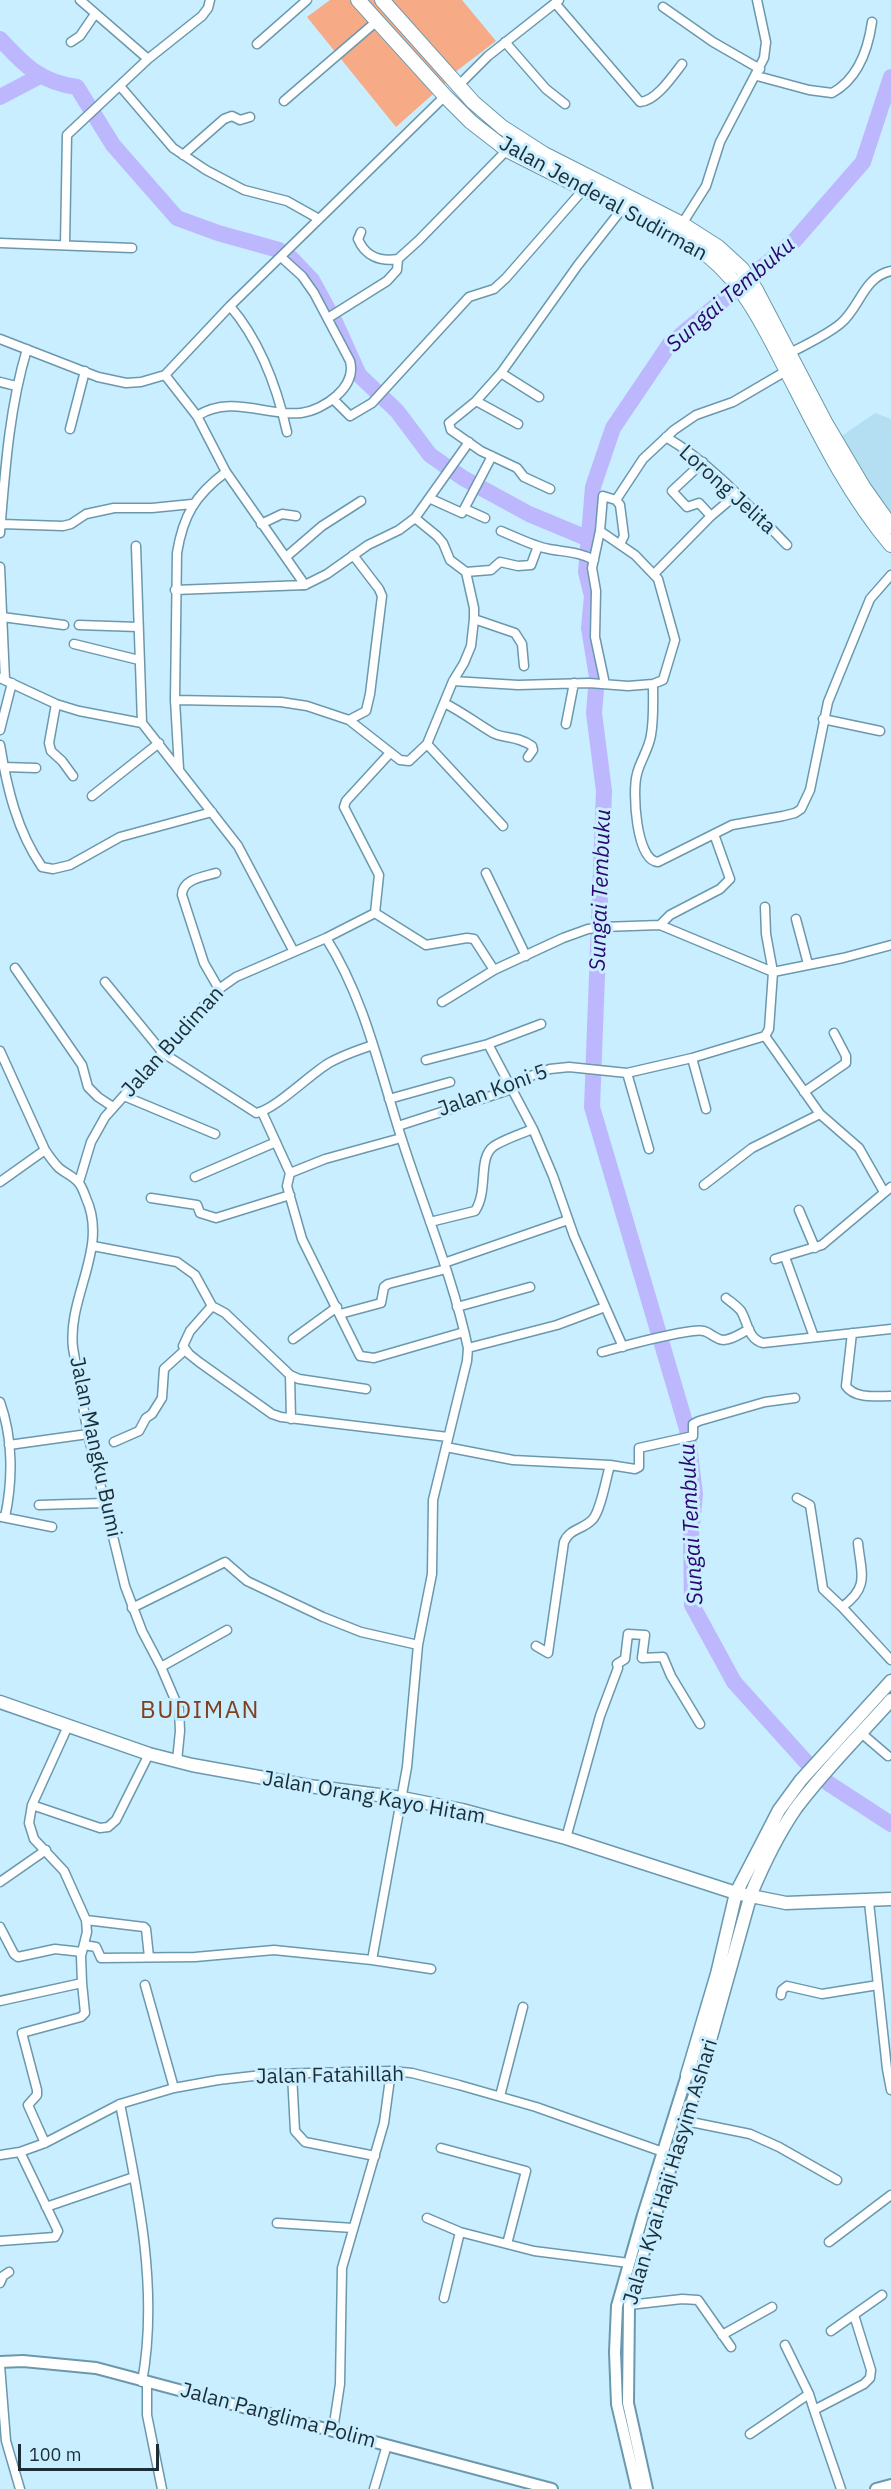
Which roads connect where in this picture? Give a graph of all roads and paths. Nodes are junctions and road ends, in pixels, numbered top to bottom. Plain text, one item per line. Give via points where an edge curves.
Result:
1 (80, 0) edge
2 (210, 0) edge
3 (307, 0) edge
4 (358, 0) edge
5 (381, 0) edge
6 (757, 0) edge
7 (557, 2) edge
8 (663, 7) dead end
9 (95, 14) junction
10 (373, 16) junction
11 (872, 22) dead end
12 (71, 42) dead end
13 (505, 42) junction
14 (257, 44) dead end
15 (148, 58) junction
16 (681, 64) dead end
17 (759, 72) junction
18 (120, 86) junction
19 (458, 86) junction
20 (445, 96) junction
21 (284, 101) dead end
22 (565, 104) dead end
23 (250, 117) dead end
24 (507, 150) junction
25 (183, 155) junction
26 (583, 190) junction
27 (622, 208) junction
28 (655, 216) junction
29 (320, 219) junction
30 (682, 224) junction
31 (361, 232) dead end
32 (0, 243) edge
33 (65, 245) junction
34 (132, 248) dead end
35 (281, 257) junction
36 (398, 259) junction
37 (891, 271) edge
38 (736, 273) junction
39 (751, 293) junction
40 (230, 306) junction
41 (331, 316) junction
42 (0, 339) edge
43 (27, 349) junction
44 (790, 353) junction
45 (85, 371) junction
46 (786, 371) junction
47 (501, 373) junction
48 (165, 375) junction
49 (0, 382) edge
50 (16, 386) junction
51 (539, 397) dead end
52 (333, 399) junction
53 (476, 400) junction
54 (283, 412) junction
55 (197, 416) junction
56 (518, 424) dead end
57 (70, 429) dead end
58 (287, 432) dead end
59 (666, 436) junction
60 (4, 441) edge
61 (469, 442) junction
62 (492, 456) junction
63 (703, 462) junction
64 (226, 472) junction
65 (550, 489) dead end
66 (737, 494) junction
67 (431, 499) junction
68 (616, 500) junction
69 (361, 501) dead end
70 (192, 504) junction
71 (465, 508) junction
72 (296, 516) dead end
73 (711, 516) junction
74 (415, 518) junction
75 (485, 518) dead end
76 (1, 524) edge
77 (261, 524) junction
78 (891, 526) edge
79 (501, 531) dead end
80 (600, 531) junction
81 (0, 533) edge
82 (620, 544) junction
83 (891, 544) edge
84 (787, 545) dead end
85 (136, 546) dead end
86 (538, 546) junction
87 (353, 555) junction
88 (286, 557) junction
89 (590, 558) junction
90 (0, 567) edge
91 (466, 572) junction
92 (655, 573) junction
93 (891, 575) edge
94 (305, 585) junction
95 (175, 590) junction
96 (1, 593) edge
97 (2, 617) junction
98 (474, 619) junction
99 (64, 625) dead end
100 (79, 625) dead end
101 (138, 627) junction
102 (75, 644) dead end
103 (139, 660) junction
104 (524, 666) dead end
105 (6, 680) edge
106 (453, 681) junction
107 (574, 683) junction
108 (602, 684) junction
109 (653, 684) junction
110 (175, 700) junction
111 (444, 703) junction
112 (56, 704) junction
113 (823, 719) junction
114 (349, 720) junction
115 (142, 723) junction
116 (566, 724) dead end
117 (0, 730) edge
118 (880, 731) dead end
119 (159, 743) junction
120 (427, 744) junction
121 (0, 745) edge
122 (390, 753) junction
123 (528, 757) dead end
124 (4, 767) junction
125 (36, 768) dead end
126 (179, 769) junction
127 (73, 776) dead end
128 (92, 796) dead end
129 (212, 812) junction
130 (503, 826) dead end
131 (714, 834) junction
132 (216, 873) dead end
133 (486, 873) dead end
134 (765, 907) dead end
135 (375, 913) junction
136 (796, 919) dead end
137 (660, 925) junction
138 (326, 938) junction
139 (891, 945) edge
140 (294, 952) junction
141 (526, 956) junction
142 (808, 964) junction
143 (15, 968) dead end
144 (494, 970) junction
145 (773, 972) junction
146 (105, 982) dead end
147 (219, 989) junction
148 (442, 1002) dead end
149 (541, 1024) dead end
150 (834, 1034) dead end
151 (765, 1036) junction
152 (488, 1044) junction
153 (373, 1045) junction
154 (0, 1051) edge
155 (163, 1053) junction
156 (692, 1058) junction
157 (426, 1060) dead end
158 (3, 1065) edge
159 (627, 1073) junction
160 (450, 1082) dead end
161 (512, 1089) junction
162 (804, 1092) junction
163 (124, 1096) junction
164 (389, 1099) junction
165 (113, 1107) junction
166 (706, 1109) dead end
167 (262, 1112) junction
168 (820, 1114) junction
169 (398, 1126) junction
170 (533, 1129) junction
171 (215, 1134) dead end
172 (401, 1138) junction
173 (276, 1142) junction
174 (649, 1149) dead end
175 (45, 1150) junction
176 (290, 1173) junction
177 (195, 1177) dead end
178 (0, 1182) edge
179 (79, 1182) junction
180 (704, 1185) dead end
181 (887, 1189) edge
182 (290, 1195) junction
183 (151, 1198) dead end
184 (800, 1210) dead end
185 (568, 1220) junction
186 (430, 1222) junction
187 (93, 1246) junction
188 (815, 1248) junction
189 (445, 1266) junction
190 (530, 1287) dead end
191 (726, 1298) dead end
192 (212, 1306) junction
193 (457, 1307) junction
194 (605, 1307) junction
195 (338, 1311) junction
196 (749, 1329) junction
197 (891, 1329) edge
198 (464, 1332) junction
199 (852, 1333) junction
200 (814, 1337) junction
201 (293, 1339) dead end
202 (623, 1347) junction
203 (468, 1348) junction
204 (185, 1350) junction
205 (602, 1352) dead end
206 (290, 1375) junction
207 (366, 1389) dead end
208 (891, 1396) edge
209 (795, 1398) dead end
210 (0, 1402) edge
211 (291, 1419) junction
212 (88, 1434) junction
213 (448, 1437) junction
214 (114, 1442) dead end
215 (9, 1445) junction
216 (446, 1447) junction
217 (610, 1465) junction
218 (797, 1498) dead end
219 (105, 1503) junction
220 (39, 1505) dead end
221 (3, 1517) edge
222 (52, 1527) dead end
223 (858, 1543) dead end
224 (842, 1607) junction
225 (132, 1608) junction
226 (227, 1630) dead end
227 (418, 1645) junction
228 (536, 1646) dead end
229 (891, 1660) edge
230 (161, 1667) junction
231 (891, 1681) edge
232 (891, 1700) edge
233 (0, 1702) edge
234 (700, 1724) dead end
235 (68, 1726) junction
236 (860, 1732) junction
237 (149, 1754) junction
238 (888, 1756) dead end
239 (177, 1761) junction
240 (402, 1798) junction
241 (32, 1805) junction
242 (566, 1838) junction
243 (46, 1850) junction
244 (0, 1882) edge
245 (736, 1893) junction
246 (751, 1894) junction
247 (891, 1899) edge
248 (869, 1902) junction
249 (87, 1920) junction
250 (0, 1927) edge
251 (83, 1949) junction
252 (149, 1957) junction
253 (372, 1960) junction
254 (431, 1969) dead end
255 (82, 1983) junction
256 (145, 1985) dead end
257 (878, 1985) junction
258 (781, 1995) dead end
259 (0, 2001) edge
260 (523, 2007) dead end
261 (700, 2055) junction
262 (391, 2072) junction
263 (292, 2074) junction
264 (687, 2075) joint
265 (700, 2076) joint
266 (174, 2088) junction
267 (891, 2090) edge
268 (500, 2097) junction
269 (120, 2104) junction
270 (686, 2121) junction
271 (45, 2143) junction
272 (441, 2148) dead end
273 (20, 2152) junction
274 (663, 2152) junction
275 (0, 2155) edge
276 (375, 2156) junction
277 (134, 2177) junction
278 (837, 2180) dead end
279 (891, 2195) edge
280 (46, 2207) junction
281 (427, 2218) dead end
282 (277, 2223) dead end
283 (353, 2228) junction
284 (460, 2232) junction
285 (0, 2241) edge
286 (829, 2242) dead end
287 (507, 2244) junction
288 (629, 2263) junction
289 (9, 2272) dead end
290 (0, 2283) edge
291 (882, 2295) dead end
292 (444, 2298) dead end
293 (629, 2305) junction
294 (772, 2307) dead end
295 (854, 2315) junction
296 (831, 2331) dead end
297 (722, 2335) junction
298 (785, 2345) dead end
299 (731, 2347) dead end
300 (628, 2350) junction
301 (615, 2352) junction
302 (0, 2364) edge
303 (144, 2382) junction
304 (809, 2394) junction
305 (814, 2410) junction
306 (626, 2426) junction
307 (333, 2430) junction
308 (750, 2433) dead end
309 (387, 2445) junction
310 (891, 2485) edge
311 (20, 2489) edge
312 (162, 2489) edge
313 (374, 2489) edge
314 (552, 2489) edge
315 (637, 2489) edge
316 (646, 2489) edge
317 (841, 2489) edge
318 (876, 2489) edge

1 - 9 street
2 - 15 street via 202,16
3 - 14 street
4 - 10 highway, Jalan Jenderal Sudirman
5 - 10 highway
5 - 19 highway, Jalan Jenderal Sudirman
6 - 17 street via 766,42
7 - 13 street
7 - 16 street via 640,102 664,86
8 - 17 street
9 - 12 street
9 - 15 street
10 - 20 highway, Jalan Jenderal Sudirman
10 - 21 street
11 - 17 street via 860,64 831,93 809,90
13 - 19 street
13 - 22 street via 546,89
15 - 18 street
17 - 30 street via 720,142 706,186
18 - 25 street
18 - 33 street via 66,138
19 - 28 highway, Jalan Jenderal Sudirman via 515,137
20 - 24 highway, Jalan Jenderal Sudirman
20 - 29 street
23 - 25 street via 224,119
24 - 26 highway, Jalan Jenderal Sudirman
24 - 36 street
25 - 29 street via 225,182 276,196
26 - 27 highway, Jalan Jenderal Sudirman
26 - 52 street via 506,278 494,289 469,297 372,403 350,416
27 - 28 highway, Jalan Jenderal Sudirman
27 - 47 street
28 - 30 highway, Jalan Jenderal Sudirman
28 - 38 highway, Jalan Jenderal Sudirman
29 - 35 street
30 - 38 highway, Jalan Jenderal Sudirman via 718,247
31 - 36 street via 358,239 370,255 389,261
32 - 33 street
33 - 34 street
35 - 40 street
35 - 41 street via 302,276
36 - 41 street via 397,270 387,281
37 - 44 street via 871,281 840,324
38 - 39 highway, Jalan Jenderal Sudirman
39 - 44 highway, Jalan Jenderal Sudirman
39 - 46 highway, Jalan Jenderal Sudirman
40 - 48 street
40 - 54 street via 267,366
41 - 52 street via 351,366 348,382
42 - 43 street
43 - 45 street
43 - 50 street
44 - 78 highway, Jalan Jenderal Sudirman via 830,431
45 - 48 street via 126,383
45 - 57 street
46 - 59 street, Lorong Jelita via 726,405 696,416
46 - 83 highway, Jalan Jenderal Sudirman via 847,484
47 - 51 street
47 - 53 street
48 - 55 street
49 - 50 street
50 - 60 street
52 - 54 street via 301,413
53 - 56 street
53 - 61 street via 448,425
54 - 55 street via 239,407 218,408
54 - 58 street
55 - 64 street
59 - 63 street, Lorong Jelita
59 - 68 street, Lorong Jelita via 643,459
60 - 76 street
61 - 62 street
61 - 67 street
62 - 65 street
62 - 71 street
63 - 66 street, Lorong Jelita
63 - 73 street via 672,491 687,507 699,503
64 - 70 street
64 - 77 street
66 - 73 street
66 - 84 street, Lorong Jelita
67 - 71 street via 460,513
67 - 74 street
68 - 80 street, Lorong Jelita via 603,496
68 - 82 street via 624,536
69 - 88 street via 322,526
70 - 76 street via 114,508 86,514 63,526
70 - 95 street via 181,531
71 - 75 street
72 - 77 street via 282,514
73 - 92 street
74 - 87 street
74 - 91 street via 437,536 450,560
76 - 81 street
77 - 88 street
79 - 86 street
80 - 82 street
80 - 89 street
82 - 92 street
85 - 101 street
86 - 89 street
86 - 91 street via 531,565 500,562 491,570
87 - 94 street
87 - 114 street via 380,589 382,603 366,711
88 - 94 street
89 - 108 street via 597,598 595,637
90 - 96 street
91 - 98 street
92 - 109 street via 675,639 663,680
93 - 113 street via 870,599
94 - 95 street
95 - 110 street
96 - 97 street
97 - 99 street
97 - 105 street
98 - 104 street via 515,633 522,644
98 - 106 street via 469,652
100 - 101 street
101 - 103 street
102 - 103 street
103 - 115 street
105 - 112 street
105 - 117 street
106 - 107 street
106 - 111 street
107 - 108 street
107 - 116 street
108 - 109 street
109 - 131 street via 651,738 636,776 636,819 643,846 651,860 658,862
110 - 114 street via 281,702
110 - 126 street
111 - 120 street
111 - 123 street via 494,734 525,741 533,750
112 - 115 street
112 - 127 street via 51,751
113 - 118 street
113 - 131 street via 810,790 801,809 732,825
114 - 122 street
115 - 119 street
119 - 126 street
119 - 128 street
120 - 122 street via 408,761
120 - 130 street
121 - 124 street
122 - 135 street via 344,807 379,875
124 - 125 street
124 - 129 street via 27,846 42,867 48,869 70,865 139,830
126 - 129 street
129 - 140 street via 247,859
131 - 137 street via 730,879
132 - 147 street via 186,883 182,895 204,963
133 - 141 street
134 - 145 street
135 - 138 street, Jalan Budiman
135 - 144 street via 426,945 474,939
136 - 142 street
137 - 141 street via 588,929
137 - 145 street
138 - 140 street, Jalan Budiman
138 - 153 street via 353,988
139 - 142 street
140 - 147 street, Jalan Budiman via 236,977
141 - 144 street
142 - 145 street
143 - 165 street via 82,1065 88,1088
144 - 148 street
145 - 151 street
146 - 155 street
147 - 155 street, Jalan Budiman
149 - 152 street
150 - 162 street via 846,1063
151 - 156 street, Jalan Koni 5
151 - 162 street
152 - 157 street
152 - 161 street
153 - 164 street
153 - 167 street via 330,1063
154 - 158 street
155 - 163 street, Jalan Budiman
155 - 167 street via 249,1111
156 - 159 street, Jalan Koni 5
156 - 166 street
158 - 175 street
159 - 161 street, Jalan Koni 5 via 550,1069 525,1078
159 - 174 street
160 - 164 street
161 - 169 street, Jalan Koni 5
161 - 170 street
162 - 168 street
163 - 165 street, Jalan Budiman
163 - 171 street
164 - 169 street
165 - 179 street, Jalan Budiman via 94,1136
167 - 173 street
168 - 180 street via 752,1148
168 - 181 street via 859,1148
169 - 172 street
170 - 185 street
170 - 186 street via 488,1152 484,1191 475,1211
172 - 176 street
172 - 186 street
173 - 176 street
173 - 177 street
175 - 178 street
175 - 179 street via 58,1167
176 - 182 street
179 - 187 street, Jalan Mangku Bumi via 93,1217
181 - 188 street via 834,1237
182 - 183 street via 216,1218 200,1213 197,1205 190,1202
182 - 195 street via 310,1259
184 - 188 street
185 - 189 street
185 - 194 street
186 - 189 street
187 - 192 street via 177,1262 195,1275
187 - 212 street, Jalan Mangku Bumi via 72,1334
188 - 200 street via 780,1258
189 - 193 street
189 - 195 street via 388,1284 381,1303
190 - 193 street
191 - 196 street via 742,1312
192 - 204 street via 190,1330
192 - 206 street via 225,1313
193 - 198 street
194 - 202 street
194 - 203 street via 557,1325
195 - 198 street via 355,1350 366,1358
195 - 201 street
196 - 200 street via 756,1341 763,1343
196 - 202 street via 725,1340 702,1330
197 - 199 street
198 - 203 street
199 - 200 street
199 - 208 street via 846,1386 857,1394
202 - 205 street
203 - 213 street
204 - 211 street via 272,1414
204 - 214 street via 165,1369 162,1398 140,1431
206 - 207 street
206 - 211 street
209 - 217 street via 765,1402 699,1421 688,1437 639,1448 639,1467 635,1469
210 - 215 street
211 - 213 street
212 - 215 street
212 - 219 street, Jalan Mangku Bumi
213 - 216 street
215 - 221 street via 9,1500
216 - 217 street via 513,1460
216 - 227 street via 433,1500 432,1574
217 - 228 street via 597,1513 564,1542 548,1653
218 - 224 street via 810,1505 823,1589
219 - 220 street
219 - 225 street, Jalan Mangku Bumi
221 - 222 street
223 - 224 street via 861,1586
224 - 229 street
225 - 227 street via 225,1562 247,1581 324,1617 361,1632
225 - 230 street, Jalan Mangku Bumi
226 - 230 street
227 - 240 street
230 - 239 street, Jalan Mangku Bumi via 179,1708
231 - 245 main road via 801,1780 779,1810
232 - 236 main road, Jalan Kyai Haji Hasyim Ashari
233 - 235 main road, Jalan Orang Kayo Hitam
234 - 242 street via 663,1657 642,1659 645,1635 628,1634 625,1659 616,1664 618,1668 600,1716
235 - 237 main road, Jalan Orang Kayo Hitam
235 - 241 street
236 - 238 street
236 - 246 main road, Jalan Kyai Haji Hasyim Ashari via 795,1810
237 - 239 main road, Jalan Orang Kayo Hitam
237 - 241 street via 116,1820 108,1827 89,1825
239 - 240 main road, Jalan Orang Kayo Hitam via 230,1773
240 - 242 main road, Jalan Orang Kayo Hitam
240 - 253 street
241 - 243 street via 30,1832
242 - 245 main road, Jalan Orang Kayo Hitam
243 - 244 street
243 - 249 street via 64,1871
245 - 246 main road, Jalan Orang Kayo Hitam
245 - 261 main road
246 - 248 main road, Jalan Orang Kayo Hitam via 786,1903
246 - 261 main road, Jalan Kyai Haji Hasyim Ashari
247 - 248 main road, Jalan Orang Kayo Hitam
248 - 257 street
249 - 251 street
249 - 252 street via 144,1927
250 - 251 street via 18,1958 55,1949
251 - 252 street via 96,1947 100,1958
251 - 255 street
252 - 253 street via 274,1950
253 - 254 street
255 - 259 street
255 - 271 street via 85,2013 81,2017 22,2033 37,2090 28,2105
256 - 266 street
257 - 258 street via 822,1994 787,1986
257 - 267 street
260 - 268 street
261 - 264 main road
261 - 265 main road, Jalan Kyai Haji Hasyim Ashari
262 - 263 street, Jalan Fatahillah
262 - 268 street, Jalan Fatahillah via 412,2073
262 - 276 street
263 - 266 street, Jalan Fatahillah
263 - 276 street via 295,2131 305,2142
264 - 274 street, Jalan Kyai Haji Hasyim Ashari
265 - 270 street, Jalan Kyai Haji Hasyim Ashari
266 - 269 street, Jalan Fatahillah
268 - 274 street, Jalan Fatahillah
269 - 271 street, Jalan Fatahillah
269 - 277 street
270 - 278 street via 750,2134
270 - 293 street, Jalan Kyai Haji Hasyim Ashari
271 - 273 street, Jalan Fatahillah
272 - 287 street via 526,2171
273 - 275 street, Jalan Fatahillah
273 - 280 street
274 - 288 street, Jalan Kyai Haji Hasyim Ashari
276 - 283 street
277 - 280 street
277 - 303 street via 146,2266
279 - 286 street
280 - 285 street via 58,2231 56,2237
281 - 284 street
282 - 283 street
283 - 307 street via 342,2268 340,2384
284 - 287 street
284 - 292 street
287 - 288 street
288 - 301 street, Jalan Kyai Haji Hasyim Ashari via 618,2306
289 - 290 street
291 - 295 street
293 - 297 street via 698,2300
293 - 300 street, Jalan Kyai Haji Hasyim Ashari
294 - 297 street
295 - 296 street
295 - 305 street via 870,2378
297 - 299 street
298 - 304 street
300 - 301 street
300 - 306 street, Jalan Kyai Haji Hasyim Ashari
301 - 306 street, Jalan Kyai Haji Hasyim Ashari via 616,2404
302 - 303 street, Jalan Panglima Polim via 22,2361 85,2367
302 - 311 street via 6,2441
303 - 307 street, Jalan Panglima Polim
303 - 312 street
304 - 305 street
304 - 308 street
305 - 317 street
306 - 315 street, Jalan Kyai Haji Hasyim Ashari
306 - 316 street, Jalan Kyai Haji Hasyim Ashari
307 - 309 street, Jalan Panglima Polim
309 - 313 street
309 - 314 street, Jalan Panglima Polim
310 - 318 street

